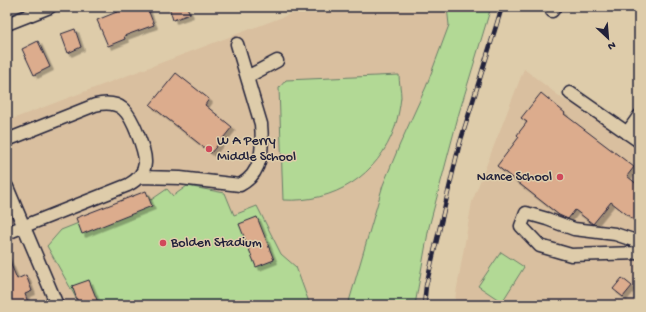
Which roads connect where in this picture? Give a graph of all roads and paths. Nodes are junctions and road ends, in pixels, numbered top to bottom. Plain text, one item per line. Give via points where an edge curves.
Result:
1 (50, 7) edge
2 (7, 24) edge
3 (237, 44) dead end
4 (277, 62) dead end
5 (247, 77) junction
6 (570, 93) dead end
7 (639, 116) edge
8 (627, 132) junction
9 (7, 140) edge
10 (639, 141) edge
11 (140, 177) junction
12 (7, 187) edge
13 (23, 227) junction
14 (7, 233) edge
15 (639, 242) edge
16 (639, 253) edge
17 (57, 305) edge

1 - 2 street
3 - 5 street
4 - 5 street
5 - 11 street via 262,136 260,162 252,177 240,185 180,178
6 - 8 street
7 - 8 street
8 - 10 street
9 - 11 street via 95,105 110,104 120,107 131,118 145,154 146,161
11 - 13 street via 128,185
12 - 13 street
13 - 14 street
13 - 17 street
15 - 16 street via 615,234 574,229 526,213 521,226 540,246 571,255

